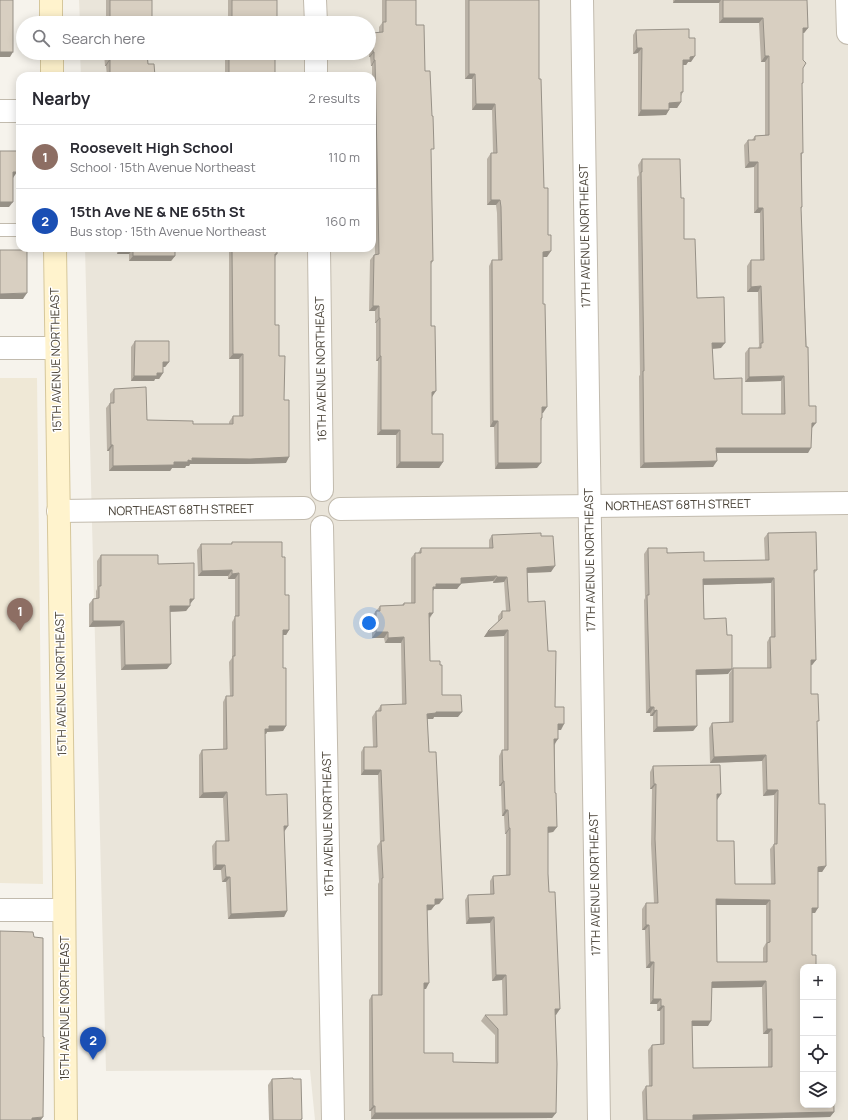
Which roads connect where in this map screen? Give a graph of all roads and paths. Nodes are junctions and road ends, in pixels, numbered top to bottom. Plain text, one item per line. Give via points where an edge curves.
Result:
1 (51, 0) edge
2 (315, 0) edge
3 (582, 0) edge
4 (847, 0) edge
5 (51, 16) edge
6 (316, 16) edge
7 (848, 33) edge
8 (52, 60) edge
9 (316, 60) edge
10 (52, 72) edge
11 (316, 72) edge
12 (0, 111) edge
13 (16, 111) edge
14 (0, 230) edge
15 (16, 230) edge
16 (55, 252) edge
17 (319, 252) edge
18 (0, 348) edge
19 (56, 348) junction
20 (322, 490) junction
21 (848, 503) edge
22 (589, 506) junction
23 (304, 508) junction
24 (340, 509) junction
25 (58, 511) junction
26 (322, 527) junction
27 (0, 910) edge
28 (64, 910) junction
29 (66, 1120) edge
30 (332, 1120) edge
31 (599, 1120) edge

1 - 5 main road
2 - 6 street
3 - 22 street, 17TH AVENUE NORTHEAST
4 - 7 street
8 - 10 main road
9 - 11 street
12 - 13 street
14 - 15 lane
16 - 19 main road, 15TH AVENUE NORTHEAST
17 - 20 street, 16TH AVENUE NORTHEAST
18 - 19 street
19 - 25 main road, 15TH AVENUE NORTHEAST
20 - 23 street via 311,494
20 - 24 street via 334,495
21 - 22 street, NORTHEAST 68TH STREET
22 - 24 street, NORTHEAST 68TH STREET
22 - 31 street, 17TH AVENUE NORTHEAST
23 - 25 street, NORTHEAST 68TH STREET
23 - 26 street via 308,520
24 - 26 street via 334,523
25 - 28 main road, 15TH AVENUE NORTHEAST
26 - 30 street, 16TH AVENUE NORTHEAST
27 - 28 street
28 - 29 main road, 15TH AVENUE NORTHEAST

